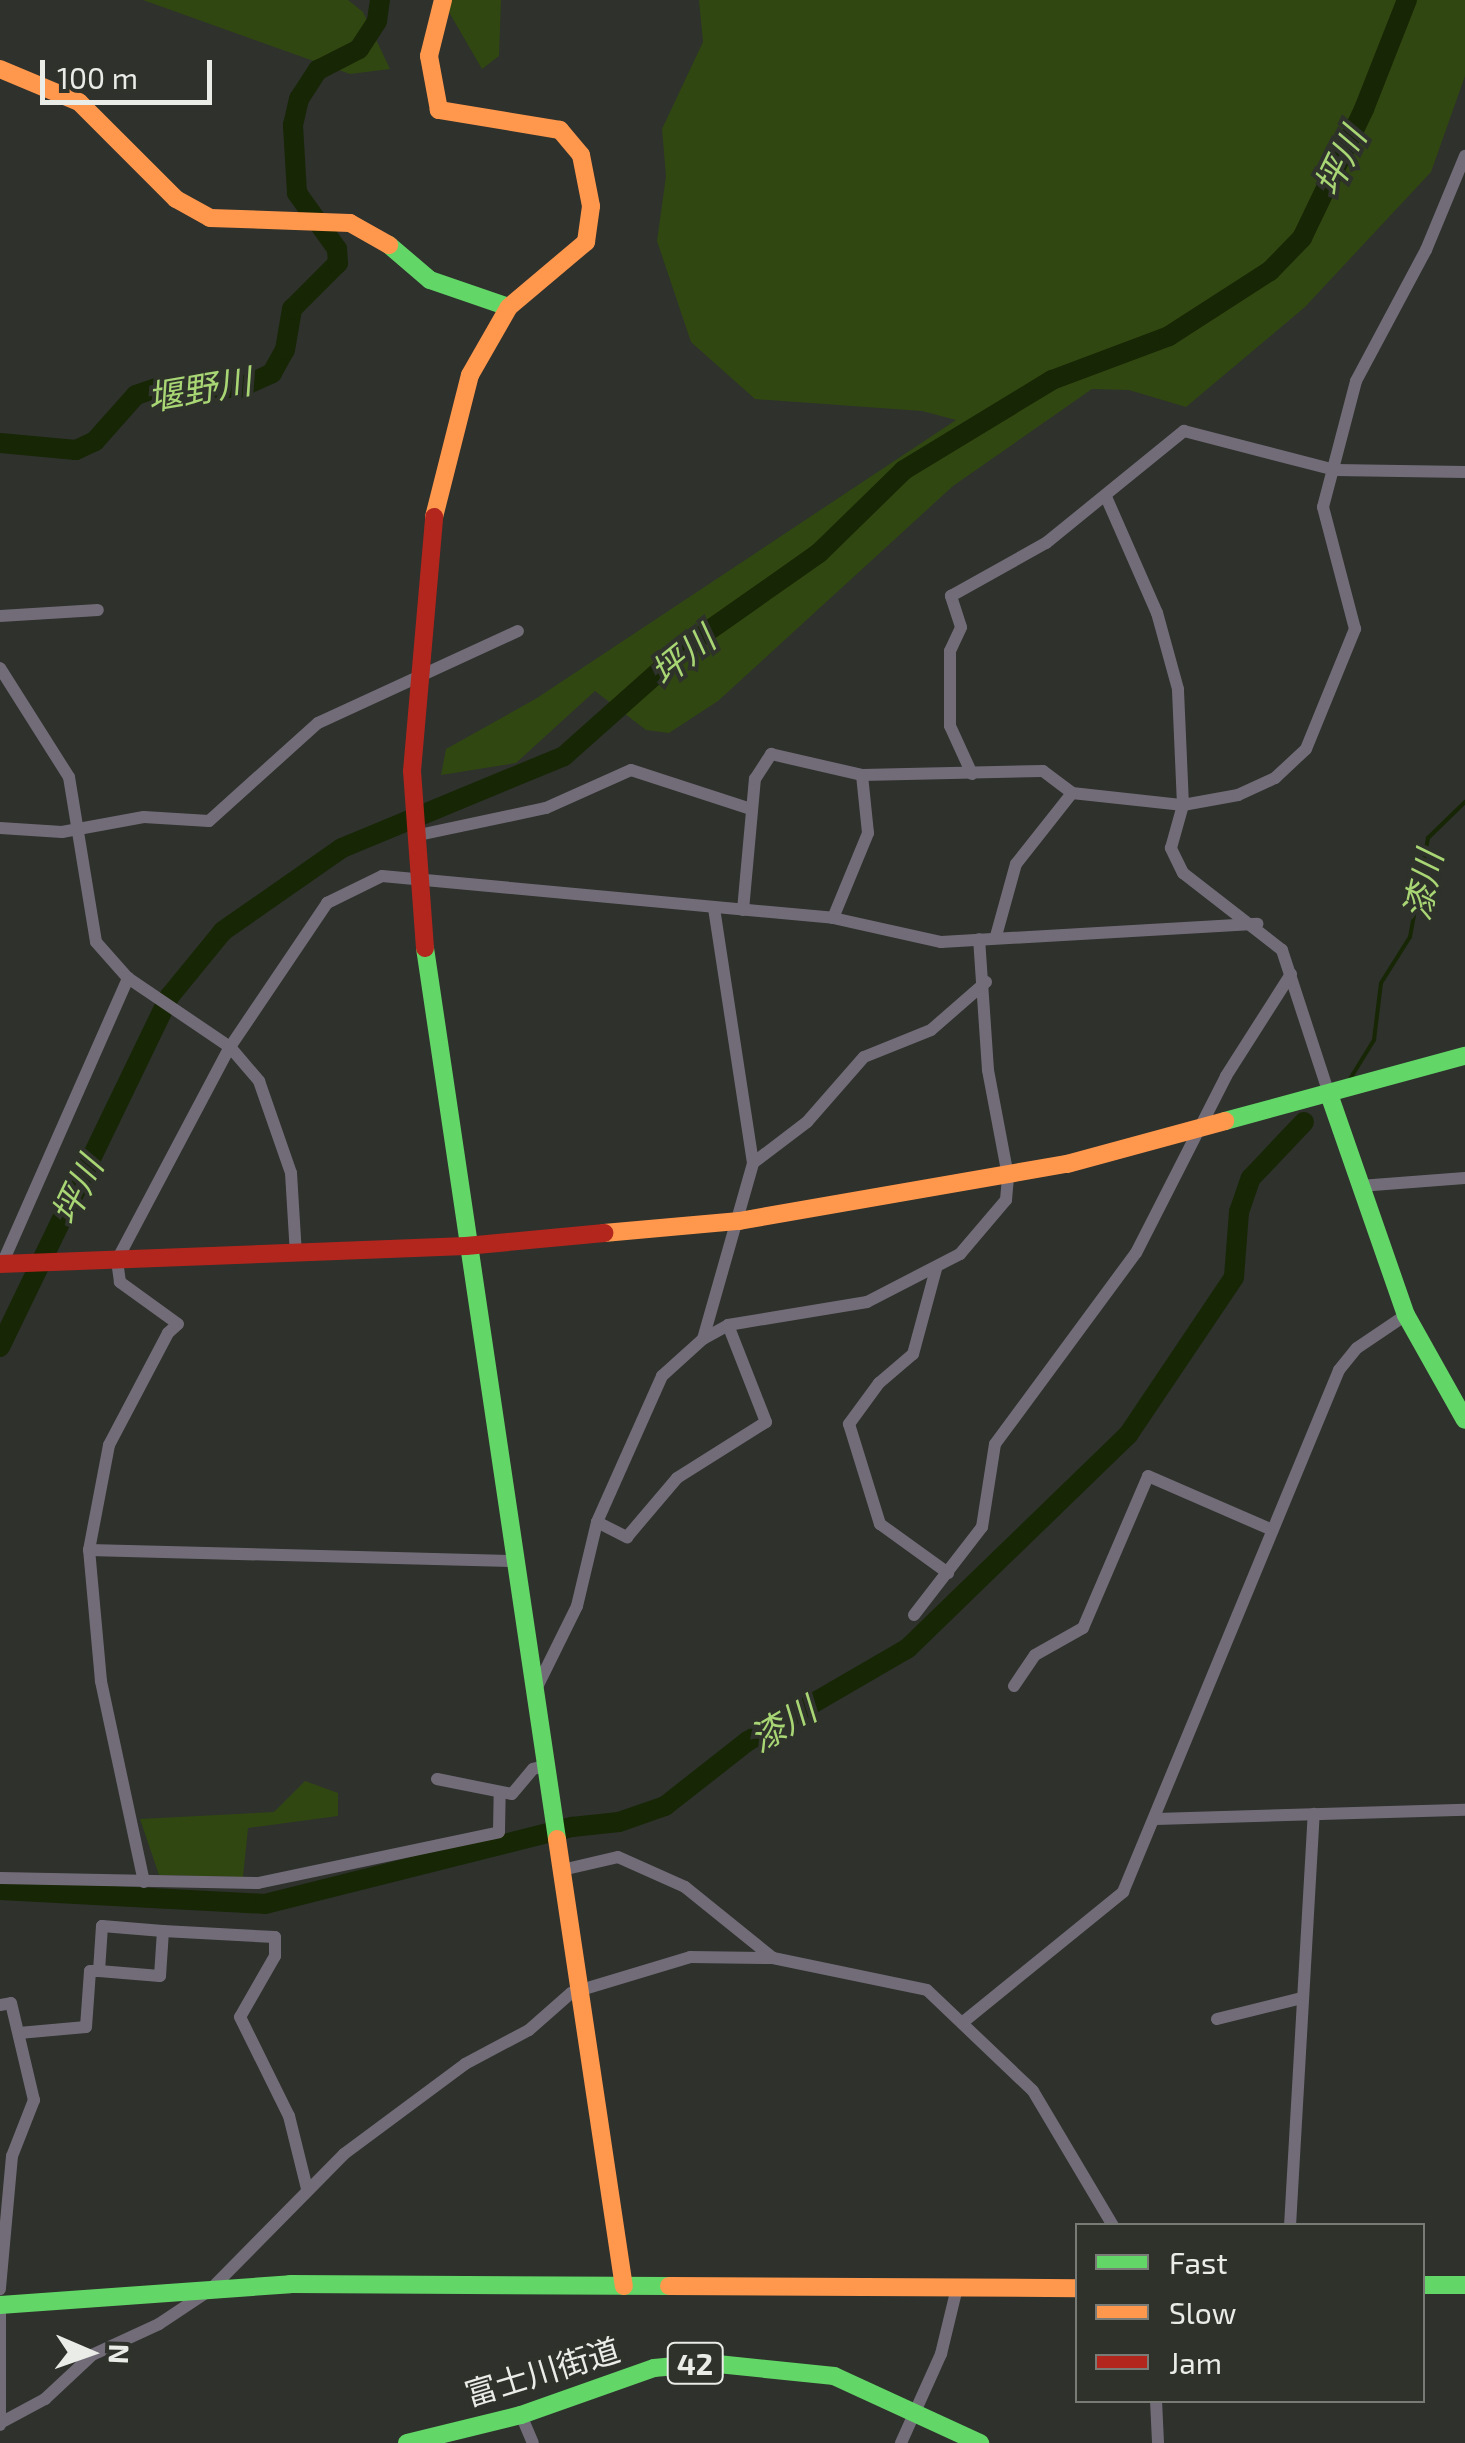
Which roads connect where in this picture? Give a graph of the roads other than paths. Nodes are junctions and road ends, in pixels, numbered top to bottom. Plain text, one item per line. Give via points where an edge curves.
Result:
1 (443, 0) edge
2 (0, 69) edge
3 (1465, 156) edge
4 (509, 306) junction
5 (1334, 470) junction
6 (1465, 472) edge
7 (1106, 497) junction
8 (98, 610) dead end
9 (0, 616) edge
10 (518, 631) dead end
11 (0, 668) edge
12 (416, 682) junction
13 (972, 774) junction
14 (862, 775) junction
15 (1072, 793) junction
16 (1183, 805) junction
17 (750, 809) junction
18 (79, 826) junction
19 (0, 828) edge
20 (414, 829) junction
21 (416, 879) junction
22 (714, 907) junction
23 (743, 910) junction
24 (833, 918) junction
25 (1256, 924) junction
26 (996, 936) junction
27 (979, 940) junction
28 (1291, 974) junction
29 (128, 978) junction
30 (986, 982) junction
31 (230, 1047) junction
32 (1465, 1056) edge
33 (1330, 1097) junction
34 (1197, 1133) junction
35 (753, 1163) junction
36 (1008, 1176) junction
37 (1465, 1178) edge
38 (1360, 1186) junction
39 (739, 1221) junction
40 (466, 1246) junction
41 (296, 1255) junction
42 (116, 1260) junction
43 (1, 1264) edge
44 (936, 1269) junction
45 (1406, 1315) junction
46 (728, 1325) junction
47 (703, 1338) junction
48 (1465, 1420) edge
49 (597, 1522) junction
50 (1270, 1530) junction
51 (89, 1550) junction
52 (518, 1561) junction
53 (948, 1573) junction
54 (914, 1615) dead end
55 (1014, 1686) dead end
56 (537, 1687) junction
57 (548, 1766) junction
58 (437, 1779) dead end
59 (500, 1793) junction
60 (1465, 1810) edge
61 (1314, 1814) junction
62 (1156, 1819) junction
63 (562, 1870) junction
64 (0, 1878) edge
65 (144, 1882) junction
66 (163, 1932) junction
67 (773, 1958) junction
68 (99, 1971) junction
69 (581, 1989) junction
70 (1302, 1998) junction
71 (0, 2004) edge
72 (1217, 2018) dead end
73 (962, 2023) junction
74 (19, 2033) junction
75 (308, 2189) junction
76 (1111, 2223) edge
77 (1290, 2223) edge
78 (1425, 2285) edge
79 (1465, 2285) edge
80 (624, 2286) junction
81 (0, 2288) edge
82 (957, 2288) junction
83 (1075, 2288) edge
84 (210, 2290) junction
85 (0, 2308) edge
86 (1156, 2403) edge
87 (521, 2414) junction
88 (911, 2415) junction
89 (2, 2423) edge
90 (427, 2440) edge
91 (407, 2443) edge
92 (533, 2443) edge
93 (901, 2443) edge
94 (980, 2443) edge
95 (1158, 2443) edge

1 - 4 street via 429,56 432,98 440,110 545,124 572,139 581,155 591,206 586,242
2 - 4 street via 79,102 192,209 232,222 332,220 380,238 430,280
3 - 5 street via 1426,250 1356,381
4 - 12 street via 470,375 439,484
5 - 6 street
5 - 7 street via 1184,430
5 - 16 street via 1322,508 1355,630 1306,749 1274,778 1238,795
7 - 13 street via 1020,561 951,596 961,627 950,650 950,726
7 - 16 street via 1157,613 1178,689
8 - 9 street
10 - 12 street
11 - 18 street via 69,777
12 - 18 street via 318,724 209,821 144,817
12 - 20 street
13 - 14 street
13 - 15 street via 1043,771
14 - 17 street via 771,754
14 - 24 street via 868,833
15 - 16 street
15 - 26 street via 1016,864
16 - 25 street via 1171,848 1183,873
17 - 20 street via 631,770 546,808 474,828
17 - 23 street
18 - 19 street via 62,832
18 - 29 street via 96,942
20 - 21 street
21 - 22 street
21 - 31 street via 382,876 327,904
21 - 40 street
22 - 23 street
22 - 35 street
23 - 24 street
24 - 27 street via 941,942
25 - 26 street
25 - 28 street via 1282,950
26 - 27 street
27 - 30 street
28 - 33 street
28 - 34 street
29 - 31 street
29 - 43 street
30 - 35 street via 932,1030 864,1057 807,1122
30 - 36 street via 988,1070
31 - 41 street via 259,1081 290,1173
31 - 42 street
32 - 33 street
33 - 34 street
33 - 38 street
34 - 36 street
34 - 53 street via 1136,1254 995,1444 982,1527
35 - 39 street
36 - 39 street
36 - 44 street via 1006,1200 960,1254
37 - 38 street
38 - 45 street
39 - 40 street
39 - 47 street
40 - 41 street
40 - 52 street
41 - 42 street
42 - 43 street
42 - 51 street via 120,1282 178,1324 109,1445
44 - 46 street via 867,1302
44 - 53 street via 914,1354 878,1383 849,1424 880,1524
45 - 48 street
45 - 50 street via 1357,1348 1339,1370
46 - 47 street
46 - 49 street via 766,1422 676,1478 627,1537
47 - 49 street via 662,1376
49 - 56 street via 578,1606
50 - 55 street via 1148,1476 1083,1628 1035,1655
50 - 62 street
51 - 52 street
51 - 65 street via 101,1681
52 - 56 street
53 - 54 street
56 - 57 street
57 - 59 street via 533,1769 512,1794
57 - 63 street
58 - 59 street
59 - 65 street via 499,1832 258,1883
60 - 61 street
61 - 62 street
61 - 70 street
62 - 73 street via 1111,1905
63 - 67 street via 618,1858 665,1876
63 - 69 street
64 - 65 street
66 - 68 street via 160,1976
66 - 68 street via 102,1926
66 - 75 street via 274,1937 275,1956 240,2017 289,2116
67 - 69 street via 690,1957
67 - 73 street via 907,1980
68 - 74 street via 90,1972 86,2026
69 - 75 street via 394,2115
69 - 80 street
70 - 72 street
70 - 77 street
71 - 74 street via 11,2003
73 - 76 street via 1033,2091
74 - 81 street via 34,2100 12,2156
75 - 84 street
78 - 79 street
80 - 82 street
80 - 84 street
82 - 83 street
82 - 88 street via 942,2354
84 - 85 street
84 - 89 street via 159,2324 92,2355 46,2398
85 - 89 street
86 - 95 street
87 - 88 street, 富士川街道 / 42 via 654,2368 708,2363 834,2376
87 - 90 street, 富士川街道 / 42
87 - 92 street
88 - 93 street
88 - 94 street, 富士川街道 / 42
90 - 91 street, 富士川街道 / 42

